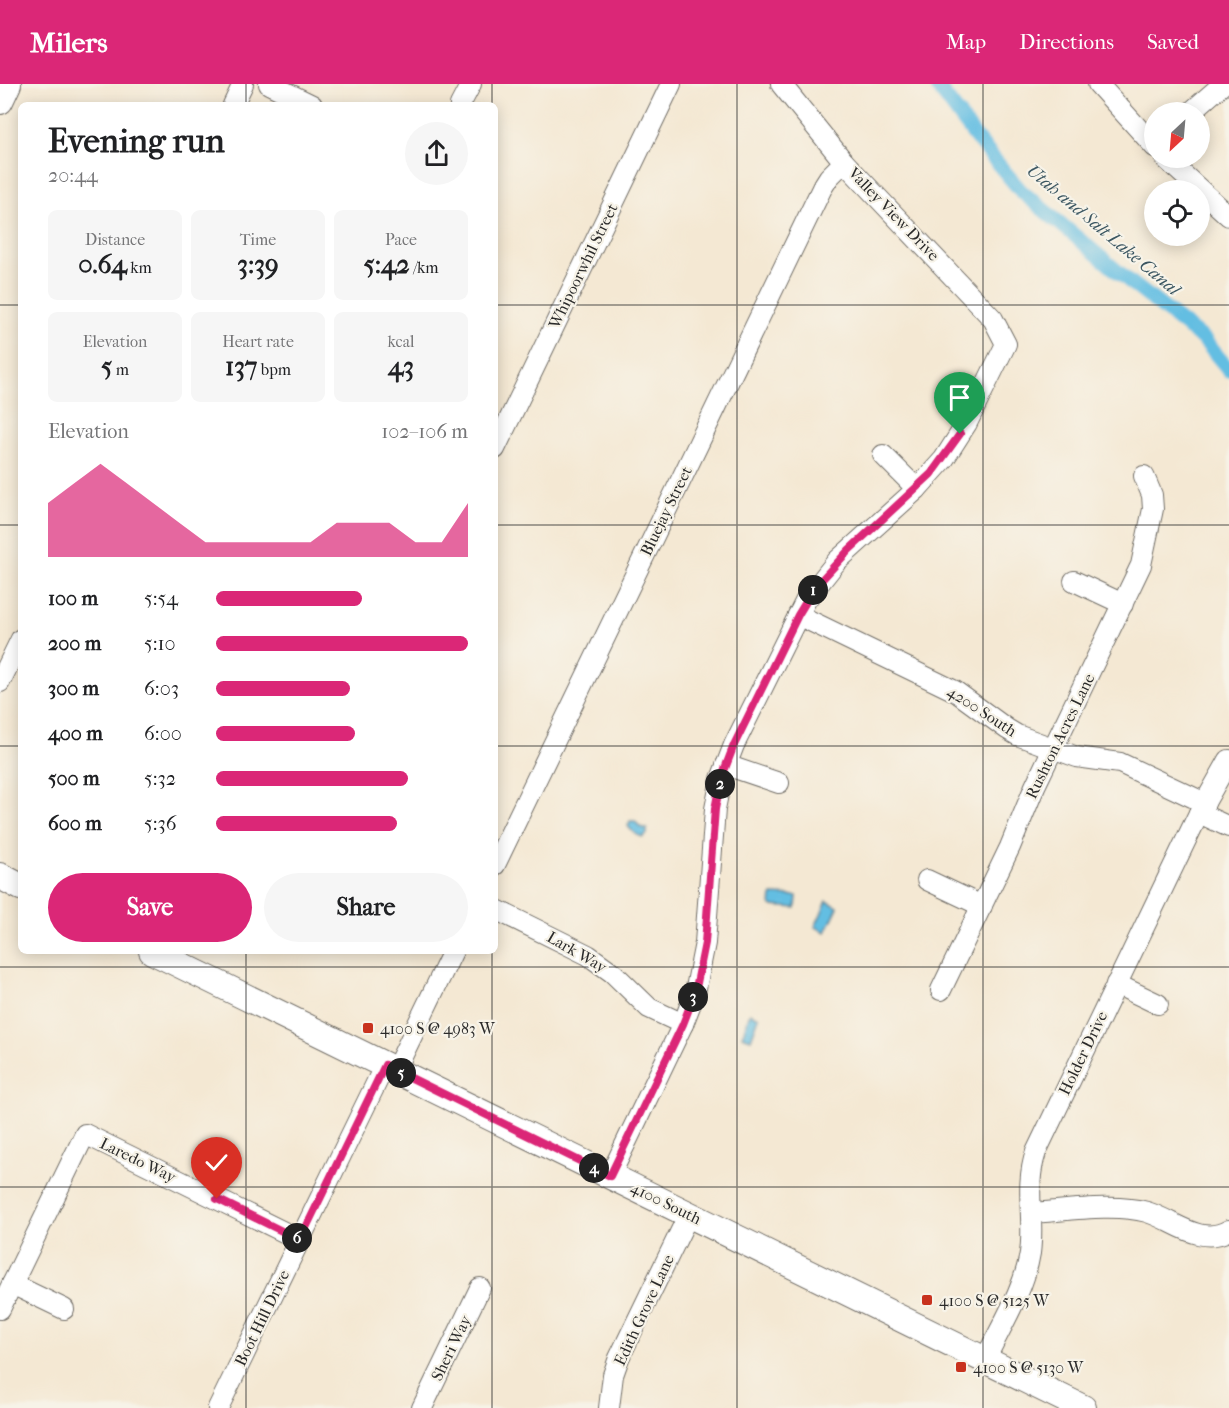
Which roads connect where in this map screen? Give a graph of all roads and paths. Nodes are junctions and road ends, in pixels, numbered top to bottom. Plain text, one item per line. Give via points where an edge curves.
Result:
1 (8, 84) edge
2 (243, 84) edge
3 (268, 84) edge
4 (471, 84) edge
5 (671, 84) edge
6 (781, 84) edge
7 (1098, 84) edge
8 (1223, 84) edge
9 (0, 101) edge
10 (234, 102) edge
11 (306, 102) edge
12 (462, 102) edge
13 (1202, 102) edge
14 (1144, 135) edge
15 (844, 162) junction
16 (1177, 168) edge
17 (1229, 216) edge
18 (498, 443) edge
19 (883, 455) dead end
20 (1144, 476) dead end
21 (917, 489) junction
22 (1074, 581) dead end
23 (1123, 604) junction
24 (798, 615) junction
25 (18, 650) edge
26 (0, 682) edge
27 (1053, 749) junction
28 (1229, 760) edge
29 (726, 765) junction
30 (779, 783) dead end
31 (1202, 808) junction
32 (1229, 827) edge
33 (498, 859) edge
34 (0, 876) edge
35 (927, 880) dead end
36 (18, 885) edge
37 (982, 906) junction
38 (498, 910) edge
39 (158, 954) edge
40 (451, 954) edge
41 (1116, 984) junction
42 (941, 990) dead end
43 (1158, 1004) dead end
44 (683, 1024) junction
45 (390, 1068) junction
46 (610, 1176) junction
47 (1030, 1213) junction
48 (689, 1215) junction
49 (1229, 1230) edge
50 (300, 1240) junction
51 (12, 1284) junction
52 (480, 1287) dead end
53 (0, 1309) edge
54 (64, 1309) dead end
55 (985, 1360) junction
56 (218, 1408) edge
57 (422, 1408) edge
58 (609, 1408) edge
59 (1083, 1408) edge

1 - 9 main road
2 - 10 street
3 - 11 street
4 - 12 street
5 - 18 street, Whipoorwhil Street
6 - 15 street, Valley View Drive
7 - 14 street
8 - 13 street
15 - 21 street, Valley View Drive via 993,319 1006,344 954,445
15 - 33 street, Bluejay Street via 825,183
16 - 17 street
19 - 21 street
20 - 23 street, Rushton Acres Lane via 1152,495 1153,515 1141,565
21 - 24 street via 837,561
22 - 23 street
23 - 27 street, Rushton Acres Lane
24 - 27 street, 4200 South via 955,691 1006,729
24 - 29 street
25 - 26 street
27 - 31 street, 4200 South via 1083,759 1120,763
27 - 37 street, Rushton Acres Lane
28 - 31 street, Holder Drive
29 - 30 street
29 - 44 street via 715,809 703,960
31 - 32 street, 4200 South
31 - 41 street, Holder Drive
34 - 36 main road
35 - 37 street
37 - 42 street, Rushton Acres Lane
38 - 44 street, Lark Way via 588,955 649,1008
39 - 45 main road, 4100 South
40 - 45 street
41 - 43 street
41 - 47 street, Holder Drive via 1036,1152 1029,1186
44 - 46 street
45 - 46 main road, 4100 South
45 - 50 street, Boot Hill Drive
46 - 48 main road, 4100 South
47 - 49 street via 1126,1209 1152,1214 1200,1235 1214,1236
47 - 55 street, Holder Drive via 1030,1254 1024,1277
48 - 55 main road, 4100 South
48 - 58 street, Edith Grove Lane via 619,1358
50 - 51 street, Laredo Way via 85,1134
50 - 56 street, Boot Hill Drive
51 - 53 street, Laredo Way
51 - 54 street
52 - 57 street, Sheri Way
55 - 59 main road, 4100 South

